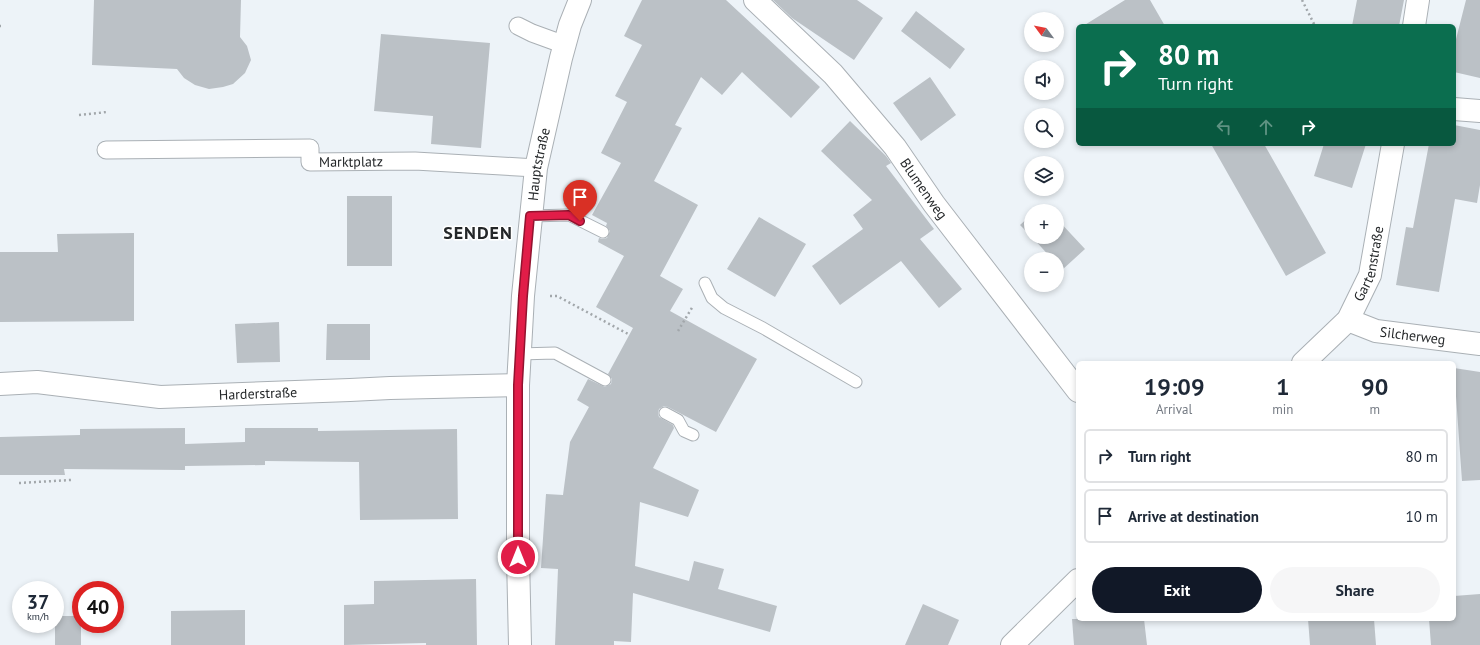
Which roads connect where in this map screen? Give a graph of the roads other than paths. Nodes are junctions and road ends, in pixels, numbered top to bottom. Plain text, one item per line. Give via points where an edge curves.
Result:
1 (580, 0) edge
2 (756, 0) edge
3 (1418, 0) edge
4 (1414, 24) edge
5 (518, 26) dead end
6 (565, 45) junction
7 (1456, 109) edge
8 (1480, 111) edge
9 (1393, 146) edge
10 (106, 150) dead end
11 (536, 168) junction
12 (530, 216) junction
13 (602, 232) dead end
14 (705, 283) dead end
15 (1348, 320) junction
16 (1480, 344) edge
17 (519, 354) junction
18 (1305, 361) edge
19 (605, 380) dead end
20 (856, 382) dead end
21 (0, 384) edge
22 (518, 385) junction
23 (1076, 388) edge
24 (665, 413) dead end
25 (693, 435) dead end
26 (1076, 582) edge
27 (520, 645) edge
28 (1012, 645) edge

1 - 6 street, Hauptstraße
2 - 23 street, Blumenweg via 833,74 895,147 934,204
3 - 4 street
5 - 6 street
6 - 11 street, Hauptstraße
7 - 8 street
9 - 15 street, Gartenstraße via 1370,275
10 - 11 street, Marktplatz via 310,148 310,162 415,162
11 - 12 street, Hauptstraße
12 - 13 lane via 569,215
12 - 17 street, Hauptstraße
14 - 20 lane via 712,298 724,308
15 - 16 street, Silcherweg via 1376,332
15 - 18 street, Gartenstraße
17 - 19 lane via 555,353
17 - 22 street, Hauptstraße
21 - 22 street, Harderstraße via 37,382 160,397
22 - 27 street, Hauptstraße
24 - 25 lane via 678,420 684,431
26 - 28 street

